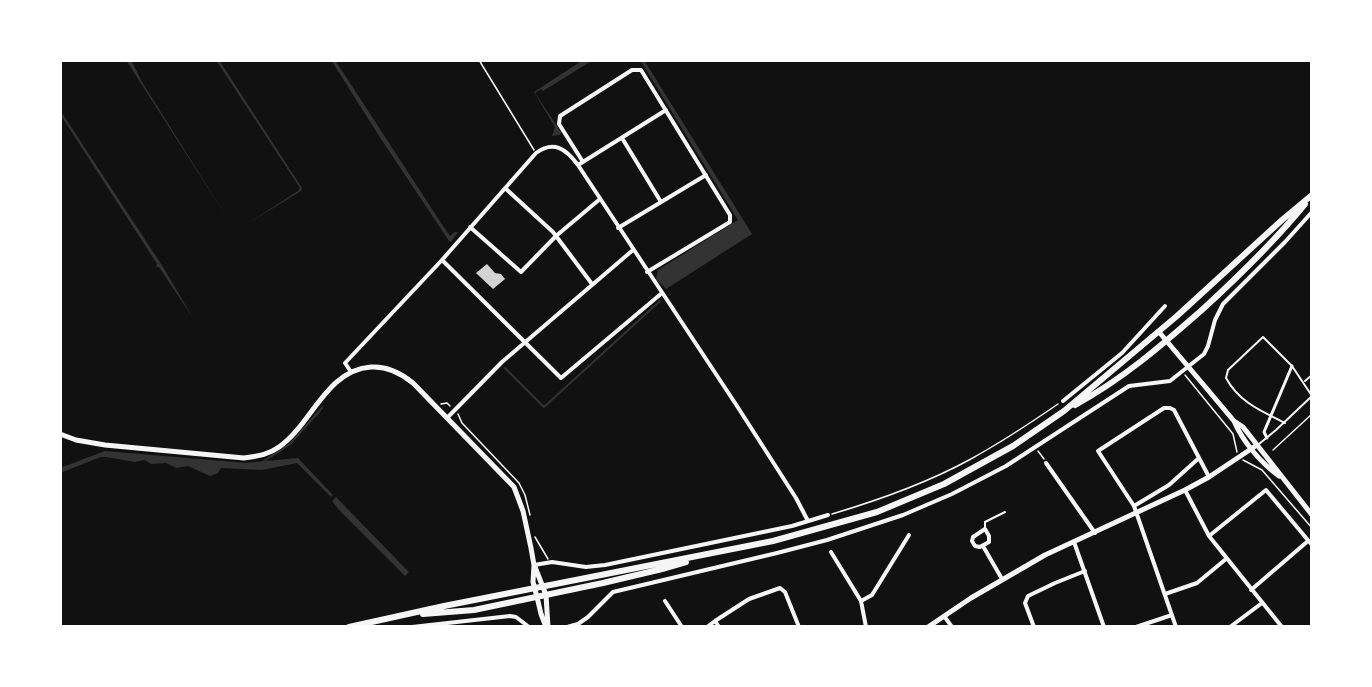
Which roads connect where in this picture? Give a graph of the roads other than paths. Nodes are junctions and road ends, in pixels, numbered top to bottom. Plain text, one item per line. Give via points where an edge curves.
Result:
1 (666, 110) junction
2 (622, 138) junction
3 (583, 162) junction
4 (578, 165) junction
5 (706, 175) junction
6 (505, 188) junction
7 (1312, 196) edge
8 (600, 199) junction
9 (662, 202) junction
10 (1312, 212) edge
11 (470, 227) junction
12 (618, 228) junction
13 (556, 236) junction
14 (633, 250) junction
15 (442, 260) junction
16 (647, 272) junction
17 (592, 284) junction
18 (662, 293) junction
19 (1165, 306) dead end
20 (1151, 322) junction
21 (1159, 332) junction
22 (1167, 341) junction
23 (526, 342) junction
24 (1292, 366) junction
25 (1185, 370) junction
26 (351, 372) junction
27 (1312, 375) edge
28 (1304, 382) junction
29 (1312, 396) edge
30 (1062, 401) road end
31 (1064, 411) junction
32 (1271, 416) junction
33 (447, 417) junction
34 (1285, 423) junction
35 (60, 434) edge
36 (1268, 438) junction
37 (1255, 447) junction
38 (1199, 458) junction
39 (1046, 463) road end
40 (1209, 477) junction
41 (1185, 490) junction
42 (1134, 506) junction
43 (1005, 512) dead end
44 (1137, 513) junction
45 (828, 515) road end
46 (1312, 515) edge
47 (808, 521) junction
48 (986, 529) junction
49 (1095, 533) junction
50 (909, 535) dead end
51 (1209, 536) junction
52 (1074, 542) junction
53 (1310, 543) edge
54 (983, 546) junction
55 (831, 552) dead end
56 (702, 556) junction
57 (1226, 559) junction
58 (534, 565) junction
59 (1085, 571) junction
60 (1002, 579) junction
61 (543, 587) junction
62 (535, 588) junction
63 (1251, 590) junction
64 (1165, 594) junction
65 (546, 595) junction
66 (537, 597) junction
67 (664, 601) dead end
68 (861, 601) junction
69 (1262, 603) junction
70 (1172, 615) junction
71 (405, 616) junction
72 (944, 616) junction
73 (716, 621) junction
74 (350, 627) edge
75 (412, 627) edge
76 (529, 627) edge
77 (547, 627) edge
78 (567, 627) edge
79 (682, 627) edge
80 (706, 627) edge
81 (719, 627) edge
82 (799, 627) edge
83 (866, 627) edge
84 (928, 627) edge
85 (952, 627) edge
86 (1034, 627) edge
87 (1104, 627) edge
88 (1136, 627) edge
89 (1176, 627) edge
90 (1230, 627) edge
91 (1282, 627) edge

1 - 2 street
1 - 3 street via 641,70 632,70 559,118
1 - 5 street
2 - 3 street
2 - 9 street
3 - 4 street
4 - 6 street via 564,149 549,146 536,153
4 - 8 street
5 - 9 street
5 - 16 street via 730,214 730,222
6 - 11 street
6 - 13 street
7 - 21 main road
7 - 22 main road via 1263,250
8 - 12 street
8 - 13 street
9 - 12 street
10 - 25 street via 1223,304 1204,354
11 - 13 street via 521,272
11 - 15 street
12 - 14 street
13 - 17 street
14 - 16 street
14 - 17 street
15 - 23 street
15 - 26 street via 345,363
16 - 18 street
17 - 23 street
18 - 23 street via 561,378
18 - 47 street
19 - 20 street
20 - 21 street
20 - 30 street via 1107,367
21 - 22 main road
21 - 31 main road
22 - 25 main road
22 - 31 main road via 1120,379
23 - 33 street
24 - 28 lane
24 - 32 street
24 - 32 lane via 1263,337 1226,373 1241,398
25 - 37 main road
25 - 78 street via 1166,382 1129,386 1006,466 952,494 826,540 613,592 588,617
26 - 33 main road via 376,367 398,372
26 - 35 main road via 335,384 287,440 266,454 244,458 128,447
27 - 28 lane
28 - 29 lane
29 - 34 lane
31 - 56 main road via 990,460 912,498 814,531
32 - 34 lane
32 - 36 street via 1264,432
33 - 58 main road via 514,487
34 - 36 lane
36 - 37 lane
37 - 40 main road
37 - 46 main road
38 - 40 street
38 - 42 street via 1169,485
38 - 42 street via 1174,410 1167,407 1098,451
39 - 49 street
40 - 41 main road
41 - 44 main road
41 - 51 street
42 - 44 street
43 - 48 lane via 986,522
44 - 49 main road
44 - 64 street
45 - 47 street
47 - 58 street via 593,567 552,562
48 - 54 street via 989,540
48 - 54 street via 972,539 975,546
49 - 52 main road
50 - 68 street via 872,595
51 - 53 street via 1266,490
51 - 57 street
52 - 59 street
52 - 60 main road
53 - 63 street
54 - 60 street
55 - 68 street
56 - 61 main road
56 - 65 main road
57 - 63 street
57 - 64 street via 1197,583
58 - 61 main road
58 - 62 main road
59 - 86 street via 1028,596 1025,603
59 - 87 street
60 - 72 main road
61 - 62 main road
61 - 65 main road
62 - 66 main road
62 - 71 main road
63 - 69 street
64 - 70 street
65 - 66 main road
65 - 77 main road
66 - 71 main road via 474,610
66 - 77 main road
67 - 79 street
68 - 83 street
69 - 90 street
69 - 91 street
70 - 88 street
70 - 89 street
71 - 74 main road
72 - 84 main road
72 - 85 street
73 - 80 street
73 - 81 street
73 - 82 street via 749,599 780,588
75 - 76 street via 510,616

